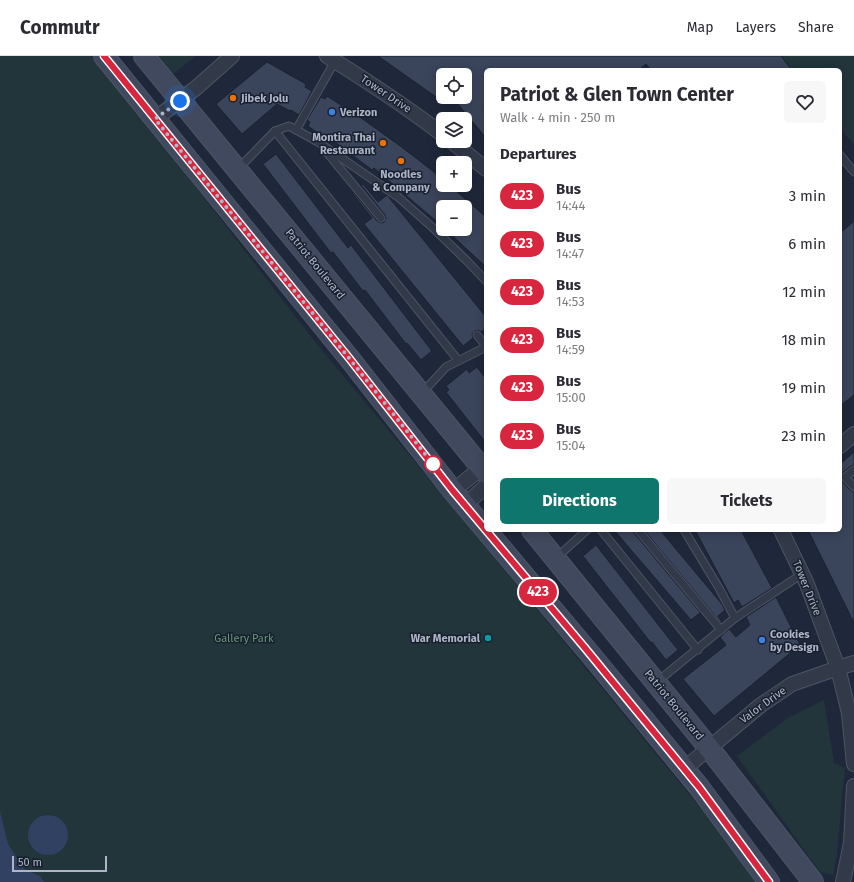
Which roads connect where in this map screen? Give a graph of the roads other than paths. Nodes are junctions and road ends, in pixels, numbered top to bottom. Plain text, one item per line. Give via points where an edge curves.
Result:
1 (104, 56) edge
2 (144, 56) edge
3 (232, 56) edge
4 (331, 58) edge
5 (180, 101) junction
6 (155, 119) junction
7 (436, 129) edge
8 (296, 130) junction
9 (275, 131) junction
10 (318, 142) junction
11 (460, 148) edge
12 (842, 157) edge
13 (484, 167) edge
14 (237, 170) junction
15 (854, 172) edge
16 (381, 218) dead end
17 (484, 279) edge
18 (477, 335) dead end
19 (484, 344) edge
20 (484, 347) edge
21 (458, 360) junction
22 (421, 394) junction
23 (854, 434) edge
24 (842, 444) edge
25 (484, 467) edge
26 (484, 469) edge
27 (854, 470) edge
28 (484, 487) edge
29 (854, 488) edge
30 (459, 498) junction
31 (484, 528) edge
32 (488, 532) edge
33 (534, 532) edge
34 (585, 532) edge
35 (602, 532) edge
36 (639, 532) edge
37 (639, 532) edge
38 (685, 532) edge
39 (782, 532) edge
40 (555, 558) junction
41 (802, 574) junction
42 (700, 607) dead end
43 (735, 618) junction
44 (721, 630) junction
45 (698, 650) junction
46 (854, 664) edge
47 (838, 668) junction
48 (656, 683) junction
49 (710, 748) junction
50 (854, 764) edge
51 (684, 769) junction
52 (854, 786) edge
53 (769, 882) edge
54 (813, 882) edge
55 (843, 882) edge

1 - 6 main road
2 - 5 main road, Patriot Boulevard
3 - 5 street
4 - 7 street, Tower Drive
4 - 8 lane
5 - 6 street
5 - 14 main road, Patriot Boulevard
6 - 30 main road
8 - 9 lane via 289,126
8 - 10 lane
9 - 14 lane
9 - 21 lane
10 - 16 lane
10 - 17 lane via 398,197
11 - 13 street
12 - 15 lane
14 - 22 main road, Patriot Boulevard
18 - 19 lane
20 - 21 lane
21 - 22 lane via 446,367
22 - 25 main road, Patriot Boulevard
23 - 24 street
26 - 30 street
27 - 29 lane via 846,477
28 - 30 street
30 - 31 main road
32 - 51 main road
33 - 40 main road, Patriot Boulevard
34 - 40 lane
35 - 45 lane
36 - 42 lane
37 - 44 lane
38 - 43 lane
39 - 41 street, Tower Drive
40 - 48 main road, Patriot Boulevard
41 - 43 lane
41 - 47 street, Tower Drive
43 - 44 lane
44 - 45 lane
45 - 48 lane
46 - 47 street, Valor Drive
47 - 49 street, Valor Drive via 792,684 761,705
47 - 50 street, Tower Drive via 850,713
48 - 49 main road, Patriot Boulevard
49 - 51 street, Valor Drive
49 - 54 main road, Patriot Boulevard
51 - 53 main road
52 - 55 street via 851,843

